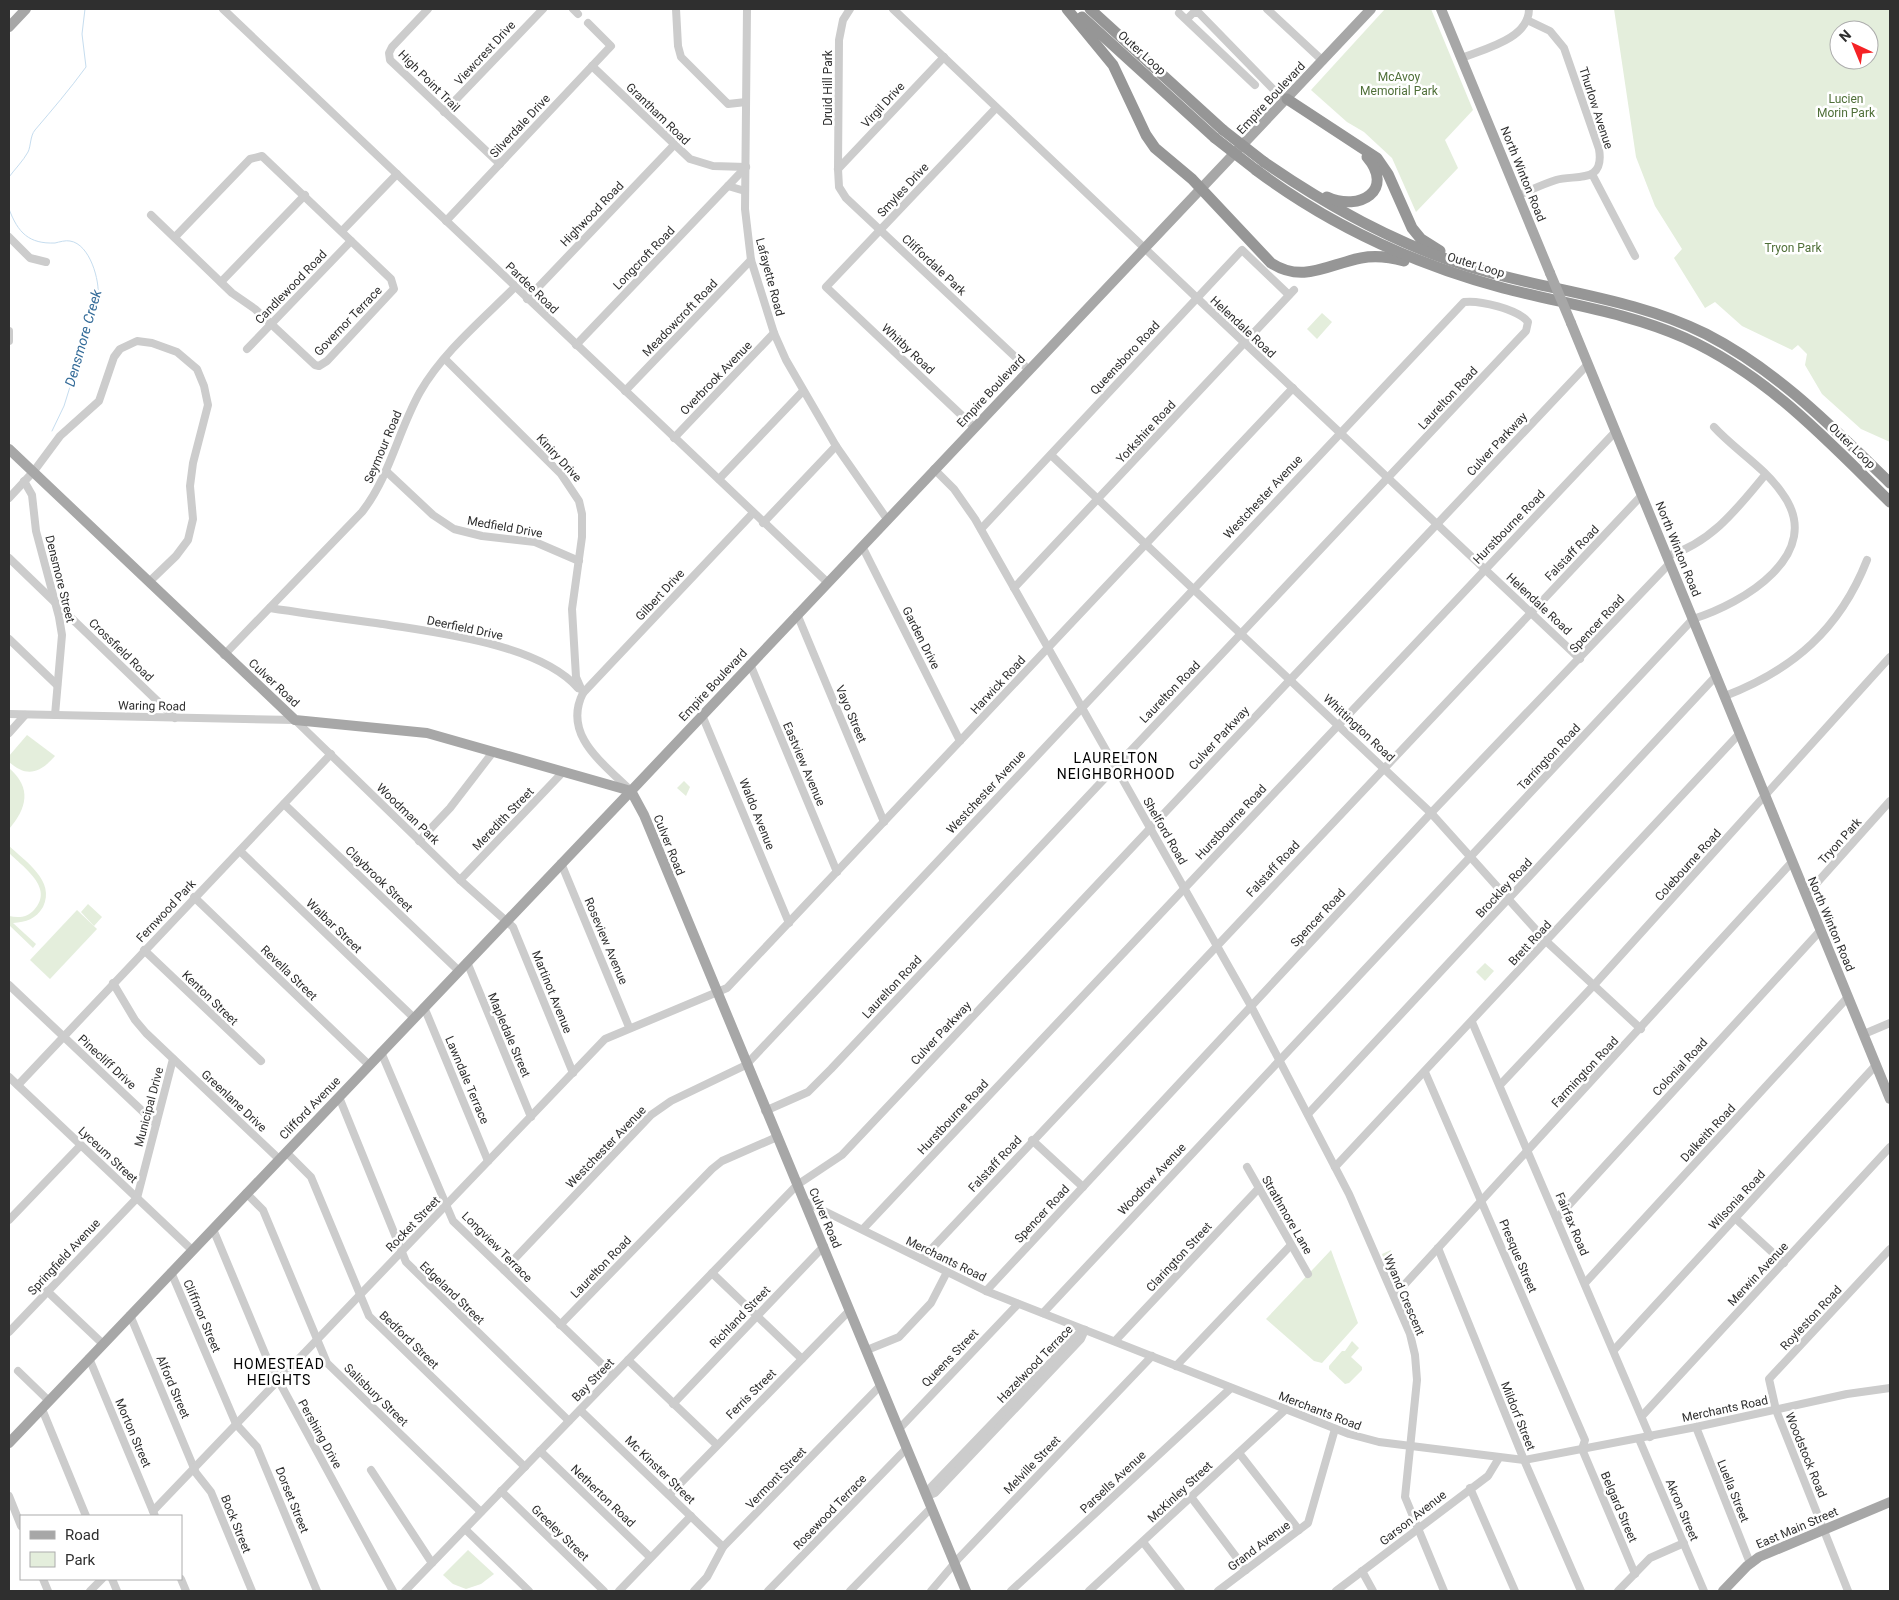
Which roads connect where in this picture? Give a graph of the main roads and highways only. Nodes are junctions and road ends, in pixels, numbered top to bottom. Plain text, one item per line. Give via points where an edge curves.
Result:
1 (26, 9) edge
2 (1067, 9) edge
3 (1073, 9) edge
4 (1090, 9) edge
5 (1371, 9) edge
6 (1442, 9) edge
7 (9, 27) edge
8 (1287, 99) junction
9 (1219, 134) junction
10 (1343, 136) junction
11 (1260, 166) junction
12 (1202, 189) junction
13 (1490, 273) junction
14 (1477, 280) junction
15 (9, 449) edge
16 (1890, 484) edge
17 (1890, 502) edge
18 (631, 791) junction
19 (1890, 1098) edge
20 (9, 1443) edge
21 (1890, 1502) edge
22 (966, 1591) edge
23 (1723, 1591) edge

1 - 7 main road
2 - 12 highway via 1113,66 1153,146
3 - 9 highway, Outer Loop
4 - 9 highway, Outer Loop
5 - 8 main road, Empire Boulevard
6 - 19 main road, North Winton Road, bridge
8 - 10 highway
8 - 12 main road, Empire Boulevard
9 - 11 highway, Outer Loop, bridge
10 - 11 highway via 1365,155 1377,173 1375,189 1361,200 1348,203 1334,200
10 - 13 highway via 1382,164 1421,239
11 - 13 highway, Outer Loop via 1373,228 1430,253
11 - 14 highway, Outer Loop via 1312,208 1368,238 1417,260
12 - 14 highway via 1264,256 1286,271 1307,274 1360,258 1384,257
12 - 18 main road, Empire Boulevard
13 - 16 highway, Outer Loop via 1630,306 1706,334 1745,356 1789,388
14 - 17 highway, Outer Loop via 1635,320 1717,354 1783,400
15 - 18 main road, Culver Road via 295,720 426,732
18 - 20 main road, Clifford Avenue
18 - 22 main road, Culver Road via 644,815
21 - 23 main road, East Main Street via 1750,1563

